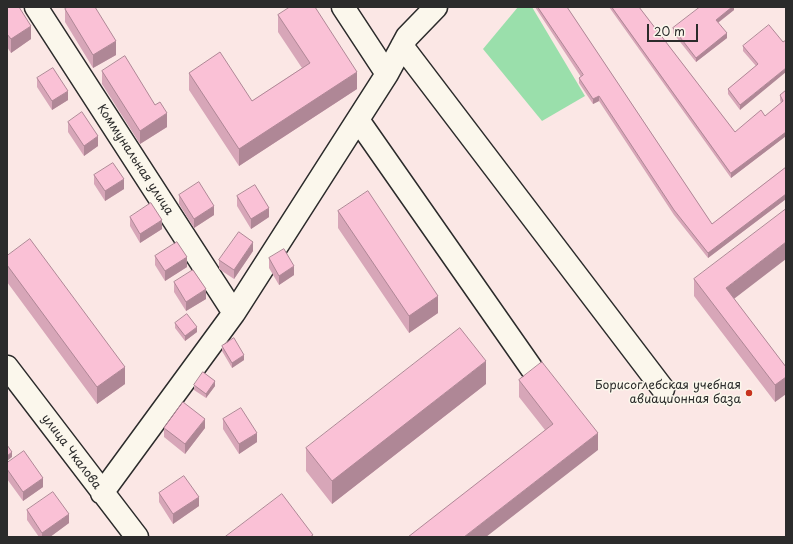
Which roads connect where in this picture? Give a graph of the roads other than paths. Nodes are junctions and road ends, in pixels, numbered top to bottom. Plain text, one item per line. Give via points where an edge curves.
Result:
1 (36, 7) edge
2 (343, 7) edge
3 (436, 7) edge
4 (402, 46) junction
5 (387, 74) junction
6 (358, 120) junction
7 (234, 313) junction
8 (7, 366) edge
9 (532, 369) edge
10 (663, 389) dead end
11 (102, 493) junction
12 (137, 537) edge

1 - 7 street, Коммунальная улица
2 - 5 street
3 - 4 street via 407,37
4 - 5 street
4 - 10 street
5 - 6 street
6 - 7 street
6 - 9 street
7 - 11 street
8 - 11 street, улица Чкалова
11 - 12 street, улица Чкалова

